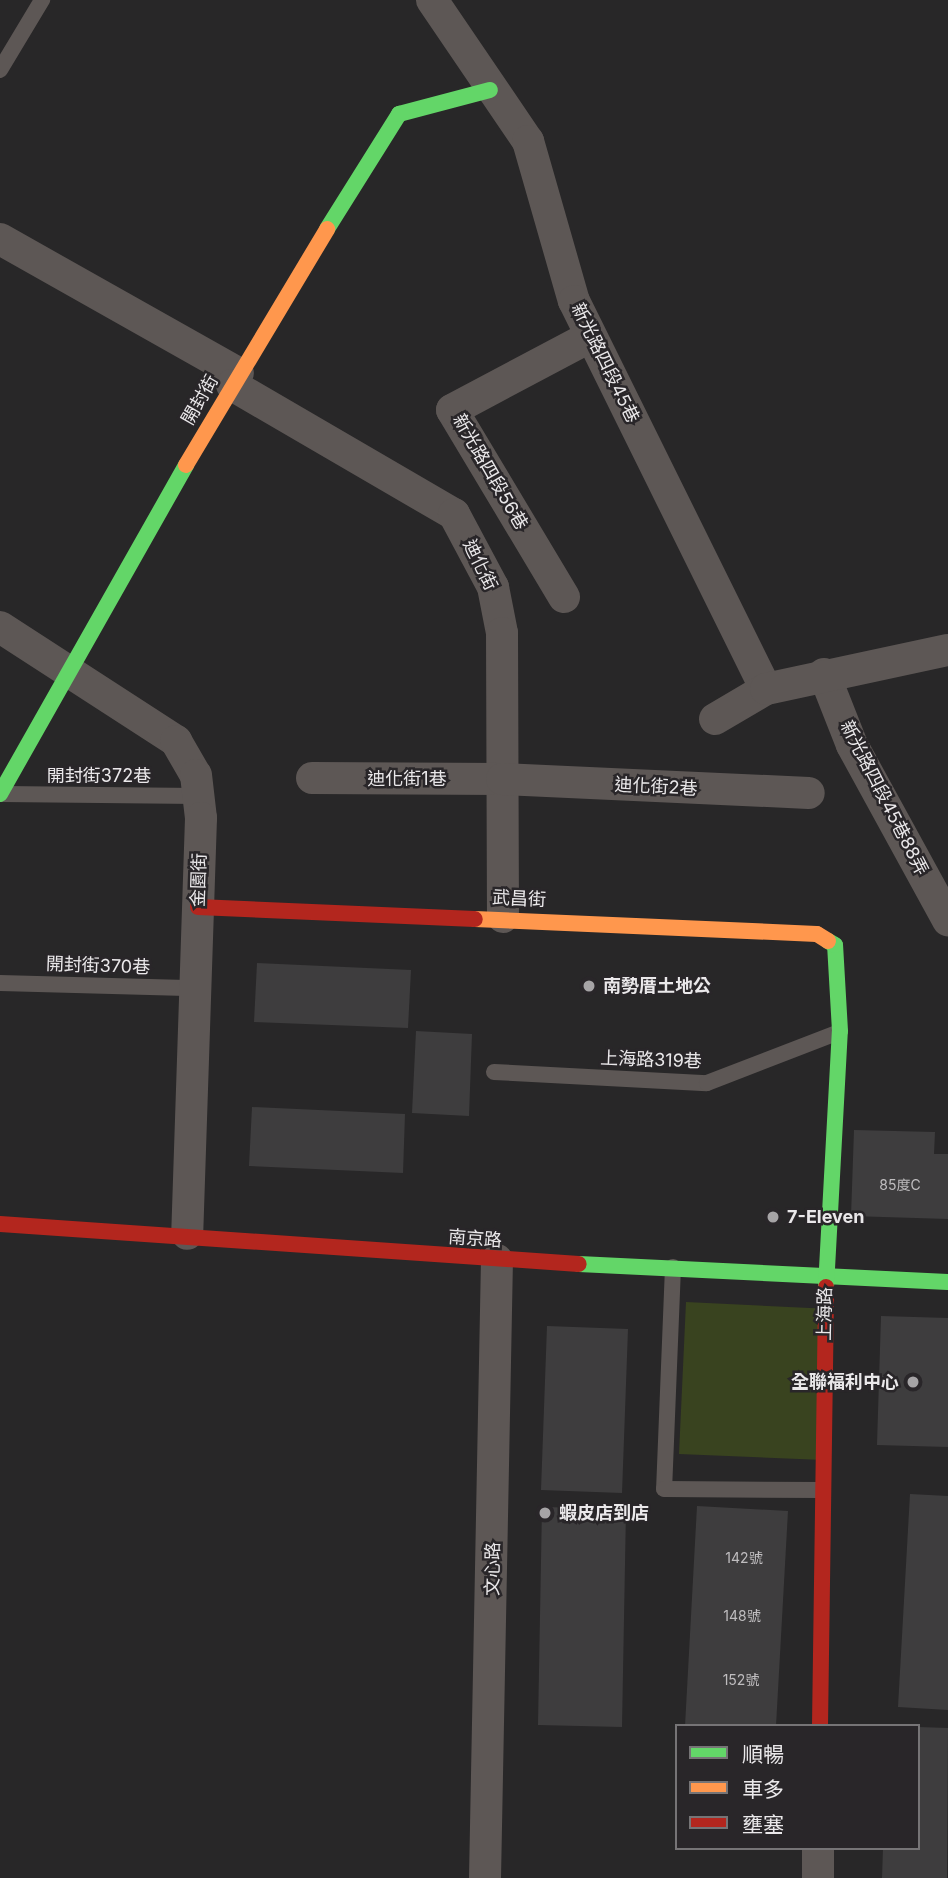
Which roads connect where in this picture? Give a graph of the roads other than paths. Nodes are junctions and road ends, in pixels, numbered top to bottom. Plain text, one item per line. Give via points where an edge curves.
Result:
1 (43, 0) edge
2 (437, 2) edge
3 (0, 70) edge
4 (490, 90) junction
5 (0, 239) edge
6 (592, 336) junction
7 (235, 379) junction
8 (564, 597) dead end
9 (0, 627) edge
10 (948, 650) edge
11 (68, 670) junction
12 (824, 674) junction
13 (766, 690) junction
14 (715, 719) dead end
15 (312, 778) dead end
16 (502, 779) junction
17 (809, 793) dead end
18 (0, 794) edge
19 (198, 796) junction
20 (198, 906) junction
21 (503, 917) junction
22 (948, 920) edge
23 (835, 945) joint
24 (0, 983) edge
25 (196, 988) junction
26 (840, 1031) junction
27 (494, 1072) dead end
28 (0, 1224) edge
29 (187, 1234) junction
30 (497, 1260) junction
31 (673, 1267) junction
32 (826, 1277) junction
33 (948, 1282) edge
34 (824, 1490) junction
35 (820, 1724) edge
36 (818, 1850) edge
37 (485, 1878) edge
38 (818, 1878) edge

1 - 3 lane
2 - 4 street, 新光路四段45巷
4 - 6 street, 新光路四段45巷 via 528,141 574,301
4 - 7 street, 開封街 via 399,114
5 - 7 street, 迪化街
6 - 8 street, 新光路四段56巷 via 452,410
6 - 13 street, 新光路四段45巷
7 - 11 street, 開封街
7 - 16 street, 迪化街 via 454,514 493,587 502,633
9 - 11 street, 金園街
10 - 12 street
11 - 18 street, 開封街
11 - 19 street, 金園街 via 176,741 196,775
12 - 13 street
12 - 22 street, 新光路四段45巷88弄 via 852,745
13 - 14 street
15 - 16 street, 迪化街1巷
16 - 17 street, 迪化街2巷
16 - 21 street, 迪化街
18 - 19 lane, 開封街372巷
19 - 20 street, 金園街
20 - 21 street, 武昌街
20 - 25 street, 金園街
21 - 23 street, 武昌街 via 817,934
23 - 26 street, 上海路
24 - 25 lane, 開封街370巷
25 - 29 street, 金園街
26 - 27 lane, 上海路319巷 via 707,1083
26 - 32 street, 上海路
28 - 29 street, 南京路
29 - 30 street, 南京路
30 - 31 street, 南京路
30 - 37 street, 文心路
31 - 32 street, 南京路
31 - 34 lane via 664,1489
32 - 33 street, 南京路
32 - 34 street, 上海路
34 - 35 street, 上海路
36 - 38 street

